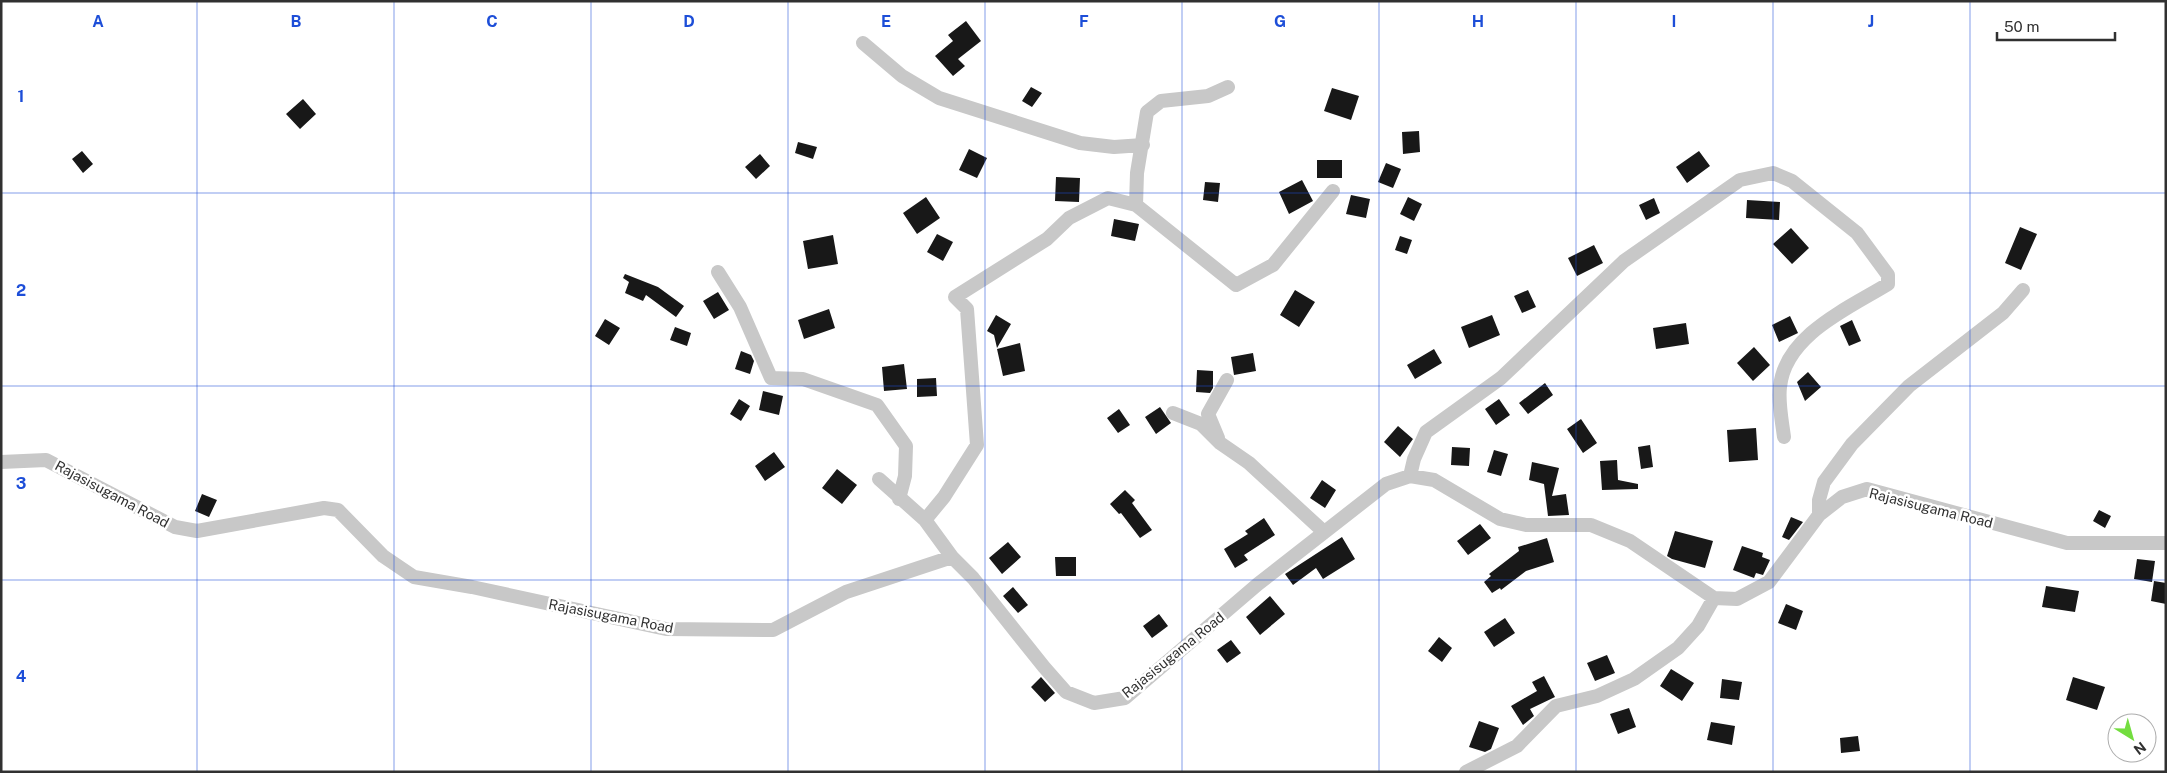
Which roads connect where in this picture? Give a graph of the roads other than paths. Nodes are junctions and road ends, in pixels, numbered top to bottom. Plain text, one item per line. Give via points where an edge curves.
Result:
1 (863, 43) dead end
2 (1228, 87) dead end
3 (1143, 145) junction
4 (1333, 191) dead end
5 (1136, 205) junction
6 (718, 272) dead end
7 (2023, 290) dead end
8 (1227, 380) dead end
9 (1174, 413) dead end
10 (1784, 437) dead end
11 (1220, 444) junction
12 (1, 462) edge
13 (1410, 476) junction
14 (879, 479) dead end
15 (899, 499) junction
16 (1819, 515) junction
17 (925, 520) junction
18 (1324, 532) junction
19 (2166, 543) edge
20 (952, 557) junction
21 (1714, 598) junction
22 (1466, 772) edge

1 - 3 street via 902,76 939,98 1080,143 1114,148
2 - 3 street via 1208,96 1161,101 1147,112
3 - 5 street via 1137,173
4 - 5 street via 1273,264 1236,285
5 - 17 street via 1108,198 1069,218 1047,239 955,297 967,309 977,445 944,497
6 - 15 street via 740,307 771,378 803,379 877,405 906,446 905,476
7 - 16 street via 2003,313 1909,386 1852,444 1824,482
8 - 11 street via 1208,414
9 - 11 street via 1201,424
10 - 13 street via 1780,386 1788,358 1810,331 1888,284 1888,275 1857,233 1792,180 1773,173 1740,180 1624,261 1501,378 1426,432
11 - 18 street via 1249,463
12 - 20 street, Rajasisugama Road via 46,460 176,527 197,531 324,508 338,510 383,556 414,577 666,629 774,630 846,592
13 - 18 street, Rajasisugama Road via 1386,484
13 - 21 street, Rajasisugama Road via 1434,480 1500,519 1526,524 1591,525 1630,541
14 - 15 street
15 - 17 street
16 - 19 street, Rajasisugama Road via 1842,497 1868,489 2067,543
16 - 21 street, Rajasisugama Road via 1769,582 1737,599
17 - 20 street
18 - 20 street, Rajasisugama Road via 1125,698 1094,703 1066,692
21 - 22 street via 1698,626 1671,654 1634,679 1597,696 1556,706 1517,746

